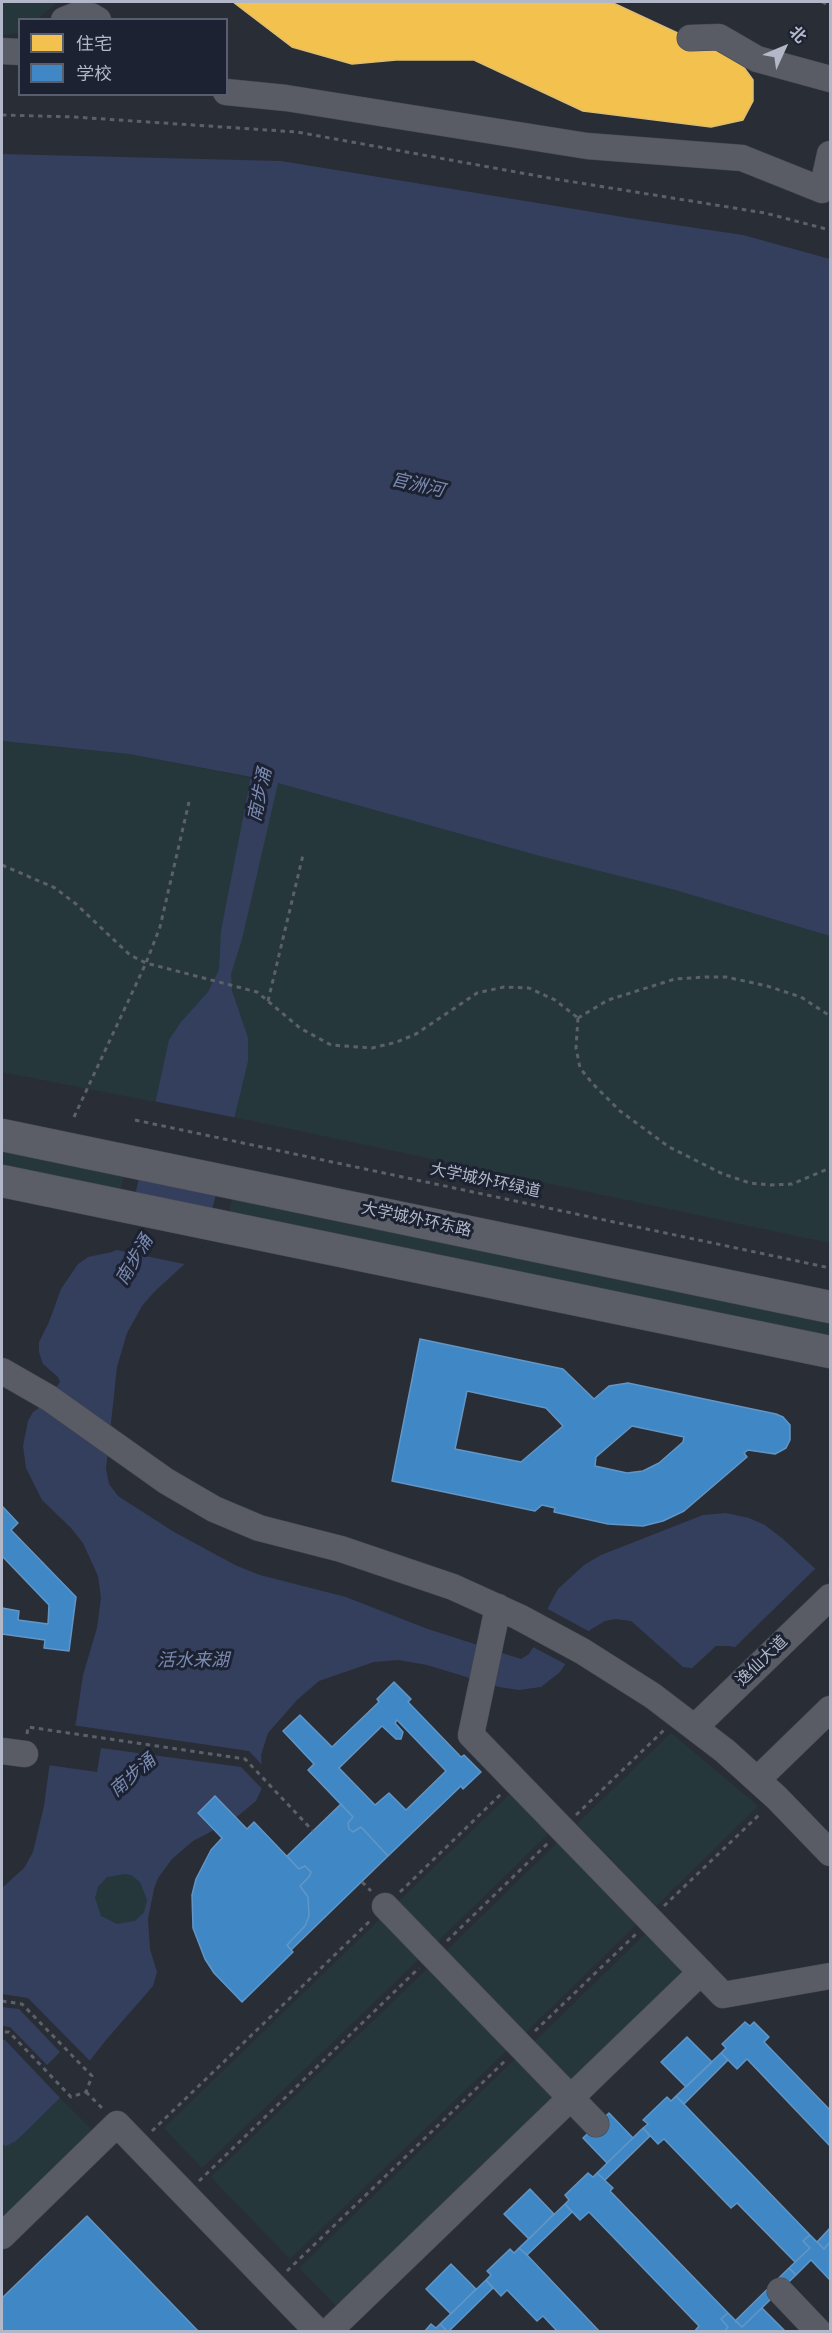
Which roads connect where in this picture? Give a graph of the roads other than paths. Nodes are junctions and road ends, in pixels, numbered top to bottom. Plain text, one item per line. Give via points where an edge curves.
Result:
1 (690, 38) dead end
2 (2, 51) edge
3 (18, 52) edge
4 (2, 69) edge
5 (18, 69) edge
6 (831, 79) edge
7 (228, 92) edge
8 (831, 154) edge
9 (2, 1135) edge
10 (2, 1181) edge
11 (831, 1307) edge
12 (831, 1352) edge
13 (2, 1371) edge
14 (831, 1597) edge
15 (498, 1607) junction
16 (831, 1709) edge
17 (695, 1727) junction
18 (758, 1779) junction
19 (831, 1853) edge
20 (385, 1906) road end
21 (701, 1972) junction
22 (831, 1976) edge
23 (571, 2098) junction
24 (596, 2124) dead end
25 (2, 2236) edge
26 (780, 2291) dead end
27 (318, 2331) edge
28 (328, 2331) edge
29 (819, 2331) edge

1 - 6 street via 719,37 757,59
2 - 3 street
4 - 5 street
7 - 8 street via 587,146 742,158 822,190
9 - 11 main road, 大学城外环东路
10 - 12 main road
13 - 15 street via 49,1398 191,1497 235,1519 376,1560
14 - 17 street, 逸仙大道
15 - 17 street via 625,1677
15 - 21 street via 471,1735
16 - 18 street
17 - 18 street
18 - 19 street
20 - 23 street
21 - 22 street via 723,1995
21 - 23 street
23 - 24 street
23 - 28 street
25 - 27 street via 117,2124
26 - 29 street

